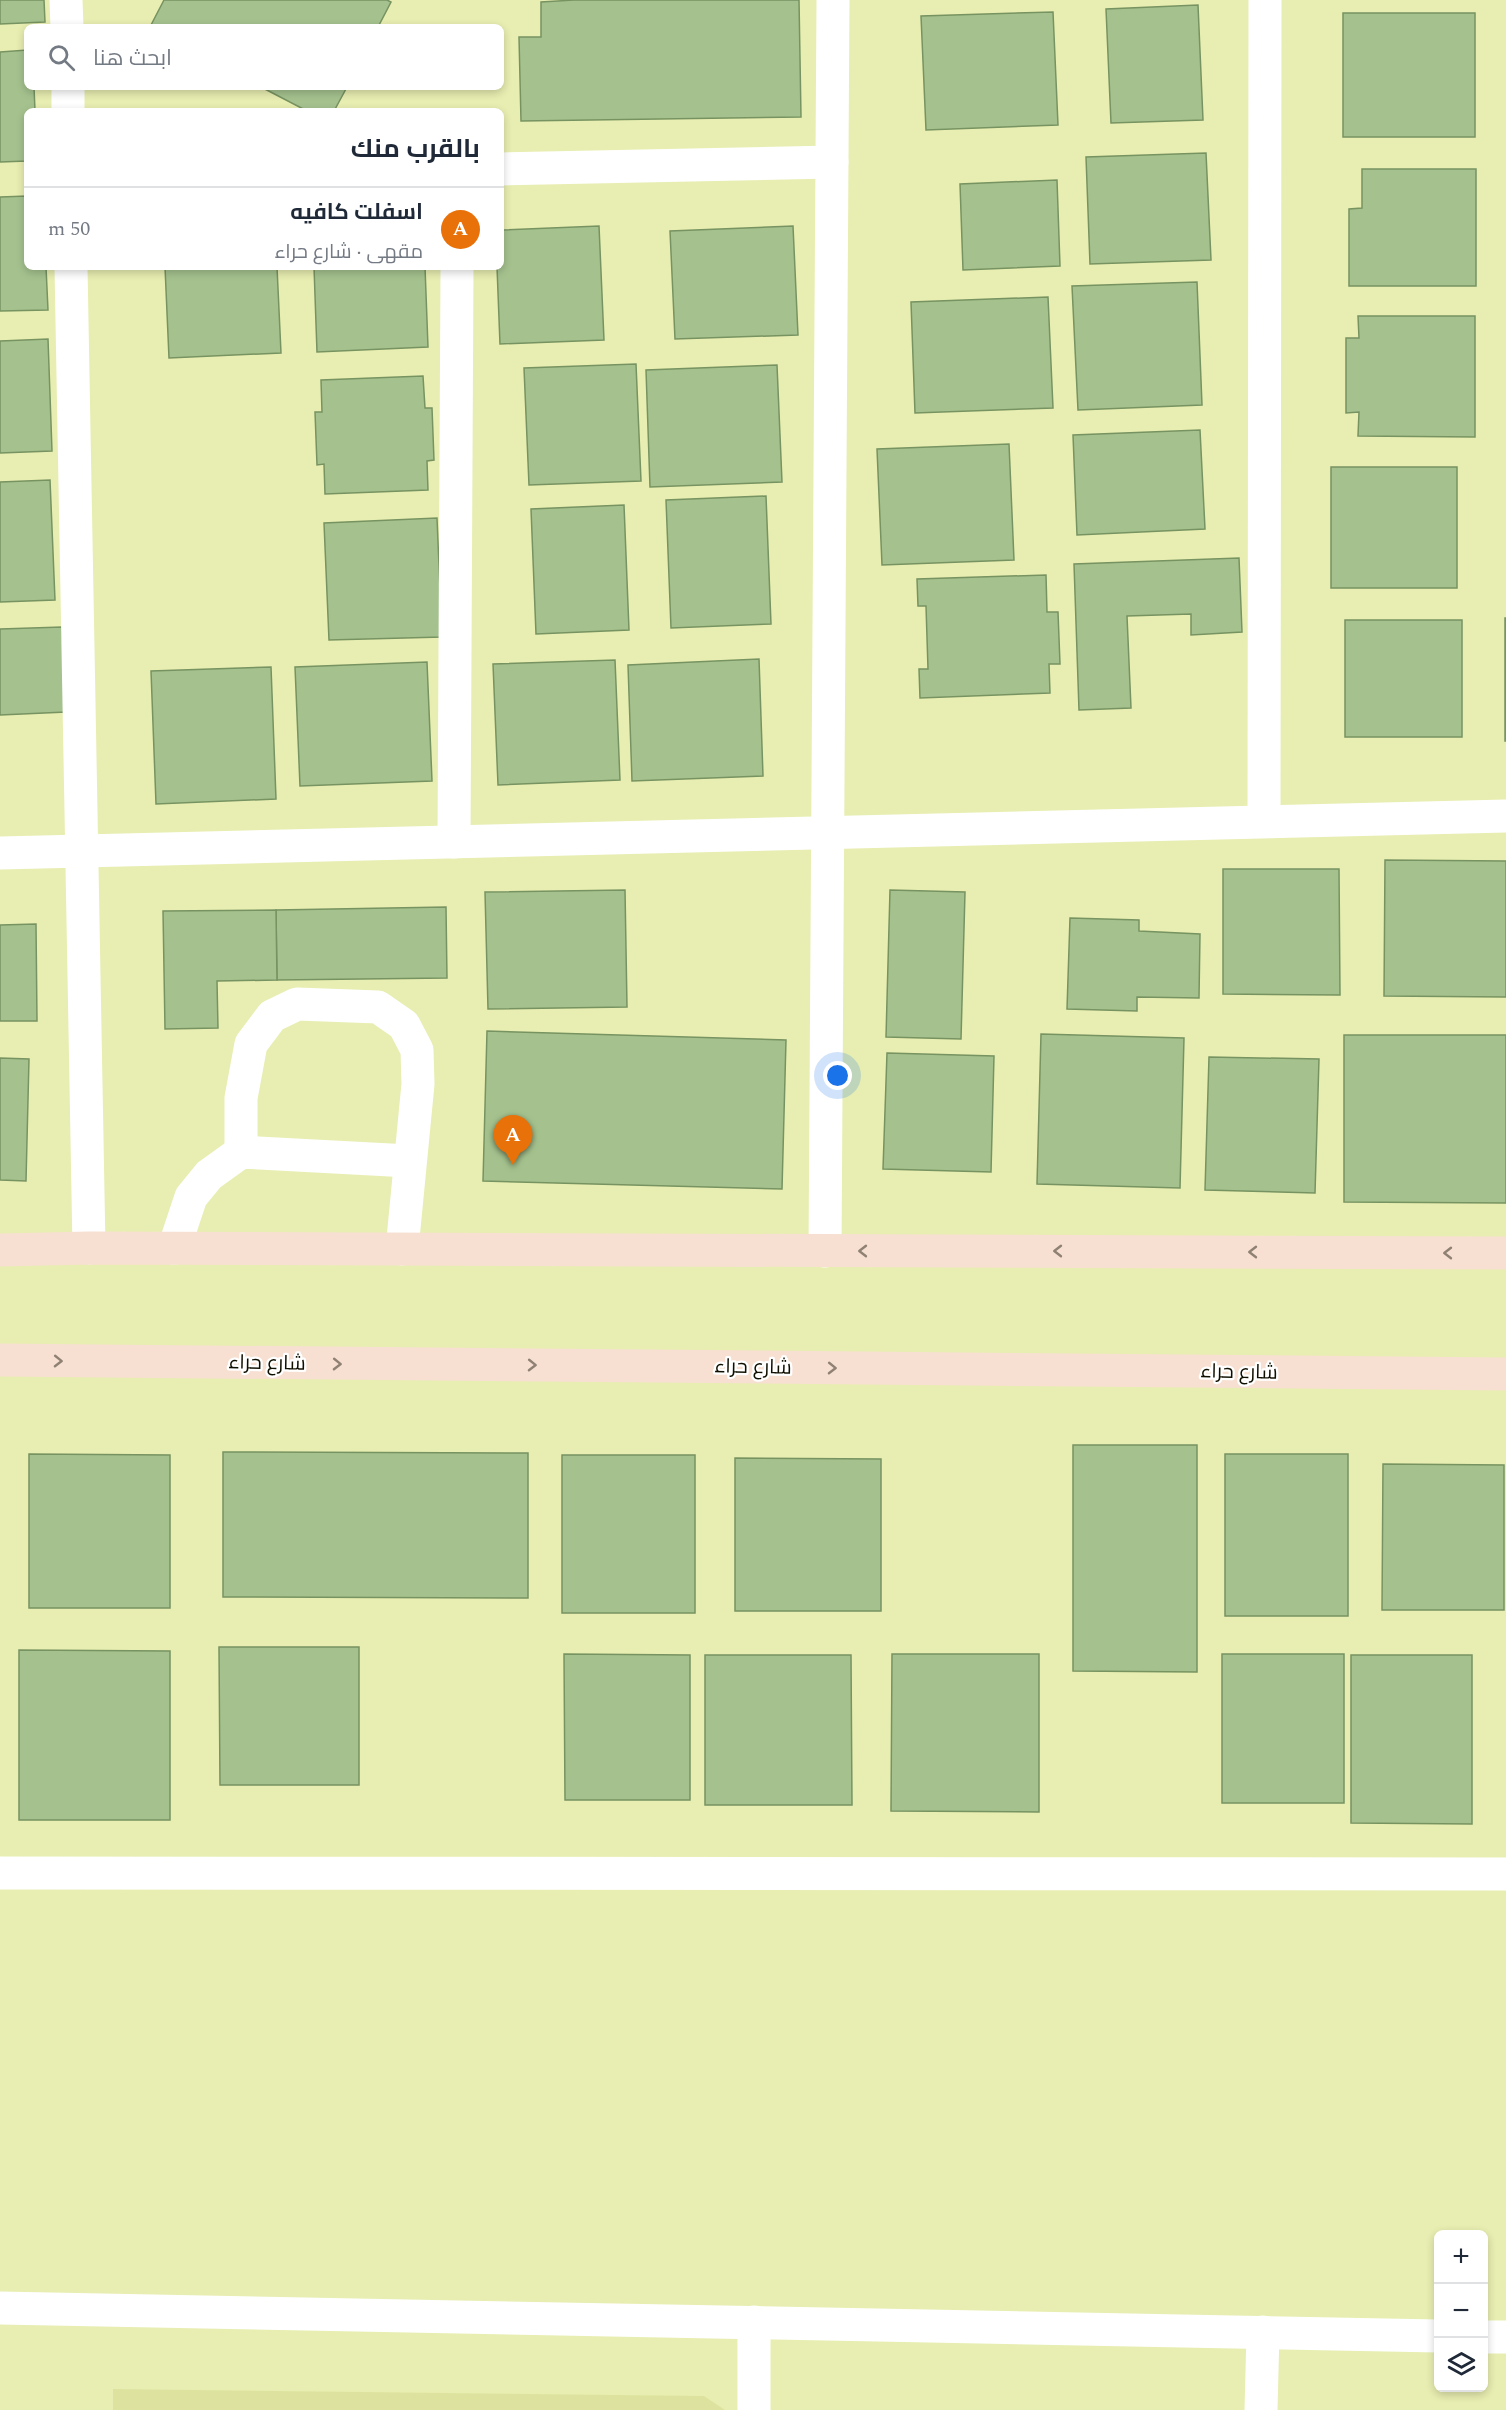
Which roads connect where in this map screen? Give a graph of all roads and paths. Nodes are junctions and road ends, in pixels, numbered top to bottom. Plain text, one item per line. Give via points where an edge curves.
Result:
1 (66, 0) edge
2 (833, 0) edge
3 (1265, 0) edge
4 (67, 24) edge
5 (68, 90) edge
6 (68, 108) edge
7 (832, 162) junction
8 (504, 169) edge
9 (71, 270) edge
10 (457, 270) edge
11 (1506, 816) edge
12 (1264, 821) junction
13 (828, 833) junction
14 (454, 842) junction
15 (81, 852) junction
16 (0, 853) edge
17 (241, 1152) junction
18 (409, 1161) junction
19 (89, 1248) junction
20 (174, 1248) junction
21 (402, 1249) junction
22 (0, 1250) edge
23 (825, 1251) junction
24 (1506, 1253) edge
25 (0, 1360) edge
26 (1506, 1374) edge
27 (0, 1873) edge
28 (1506, 1874) edge
29 (0, 2308) edge
30 (754, 2322) junction
31 (1263, 2332) junction
32 (1434, 2336) edge
33 (1488, 2337) edge
34 (1506, 2337) edge
35 (754, 2410) edge
36 (1262, 2410) edge

1 - 4 street
2 - 7 street
3 - 12 street
5 - 6 street
7 - 8 street
7 - 13 street
9 - 15 street
10 - 14 street
11 - 12 street
12 - 13 street
13 - 14 street
13 - 23 street
14 - 15 street
15 - 16 street
15 - 19 street
17 - 18 street
17 - 18 street via 241,1098 251,1044 272,1016 297,1004 378,1007 404,1025 417,1050 418,1084
17 - 20 street via 208,1175 191,1197
18 - 21 street
19 - 20 main road
19 - 22 main road
20 - 21 main road
21 - 23 main road
24 -> 23 main road
25 -> 26 main road, شارع حراء
27 - 28 street
29 - 30 street
30 - 31 street
30 - 35 street
31 - 32 street
31 - 36 street
33 - 34 street

